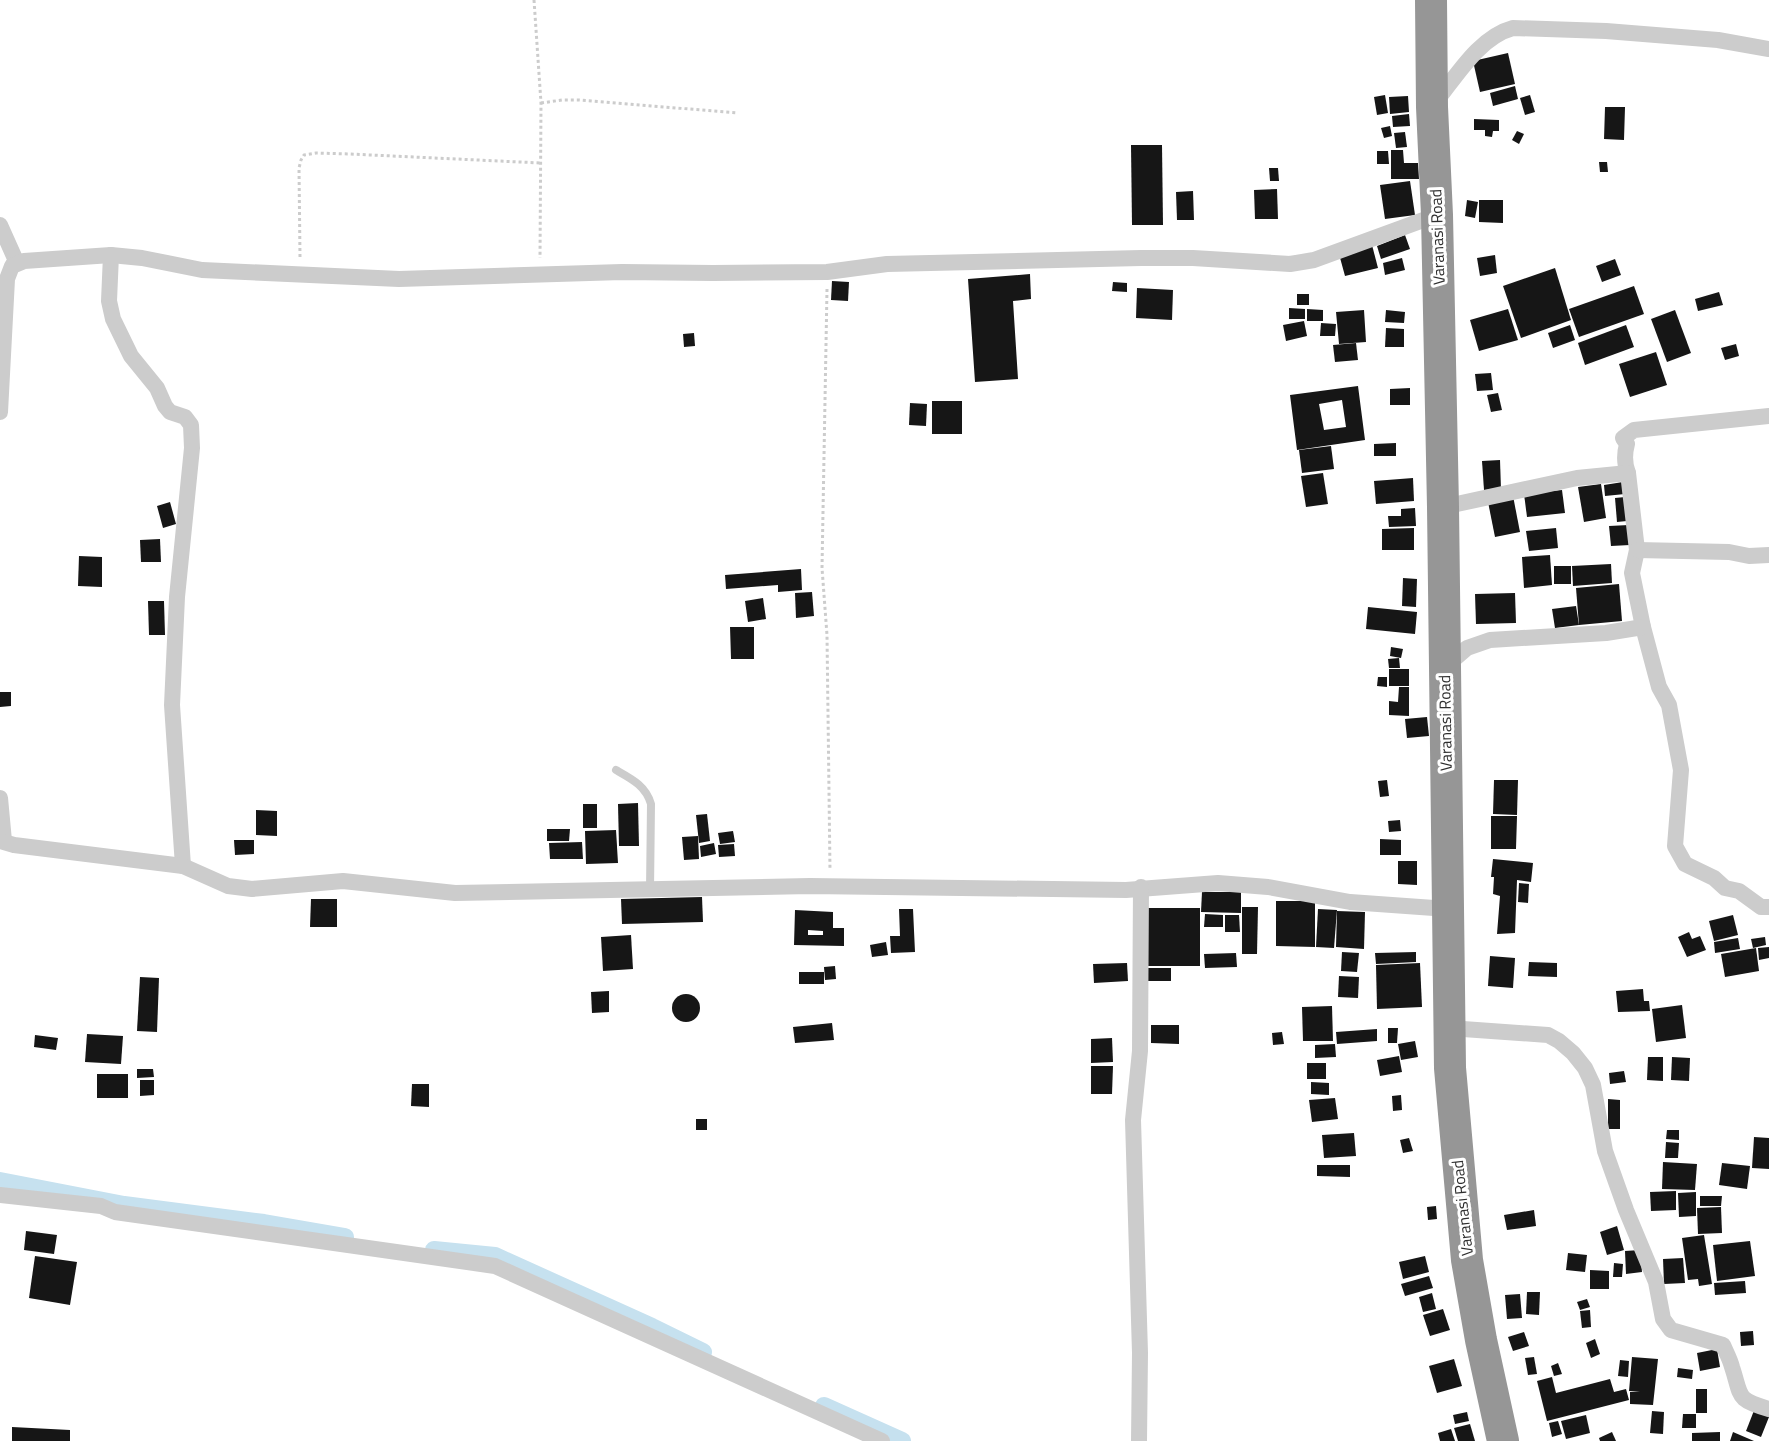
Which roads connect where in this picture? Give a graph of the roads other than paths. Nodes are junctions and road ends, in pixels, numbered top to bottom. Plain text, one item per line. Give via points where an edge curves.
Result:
1 (1431, 0) edge
2 (1769, 49) edge
3 (1432, 107) junction
4 (1437, 215) junction
5 (0, 225) edge
6 (111, 255) junction
7 (17, 263) junction
8 (0, 412) edge
9 (1769, 416) edge
10 (1628, 473) junction
11 (1443, 507) junction
12 (1637, 550) junction
13 (1769, 555) edge
14 (1643, 627) junction
15 (1444, 668) junction
16 (616, 770) dead end
17 (0, 798) edge
18 (2, 841) edge
19 (183, 866) junction
20 (1141, 887) junction
21 (650, 890) junction
22 (1769, 907) edge
23 (1448, 909) junction
24 (1449, 1028) junction
25 (0, 1195) edge
26 (1769, 1409) edge
27 (882, 1441) edge
28 (1139, 1441) edge
29 (1503, 1441) edge

1 - 3 highway, Varanasi Road
2 - 3 street via 1697,38 1513,28 1484,43
3 - 4 highway, Varanasi Road
4 - 6 street via 1301,263 1141,258 887,264 827,272 633,272 408,279 202,270
4 - 11 highway, Varanasi Road
5 - 7 street
6 - 7 street
6 - 19 street via 109,301 113,319 131,356 157,388 165,406 191,425 172,705
7 - 8 street via 7,279
9 - 10 street via 1634,430 1623,438 1627,444 1624,464
10 - 11 street via 1577,478
10 - 12 street
11 - 15 highway, Varanasi Road
12 - 13 street
12 - 14 street via 1632,573
14 - 15 street via 1490,640 1467,648
14 - 22 street via 1659,687 1669,705 1680,759 1675,832 1679,855 1691,869 1714,878 1725,888 1739,891 1761,907
15 - 23 highway, Varanasi Road
16 - 21 lane via 641,786 651,804
17 - 18 street
18 - 19 street
19 - 21 street via 240,889 343,880 455,893
20 - 21 street
20 - 23 street via 1244,884 1350,902
20 - 28 street via 1140,1051 1133,1120
23 - 24 highway, Varanasi Road
24 - 26 street via 1548,1035 1573,1053 1593,1085 1605,1151 1656,1281 1663,1319 1671,1329 1723,1345 1738,1392 1751,1404
24 - 29 highway, Varanasi Road via 1453,1120 1467,1260
25 - 27 street via 100,1206 115,1212 495,1266

